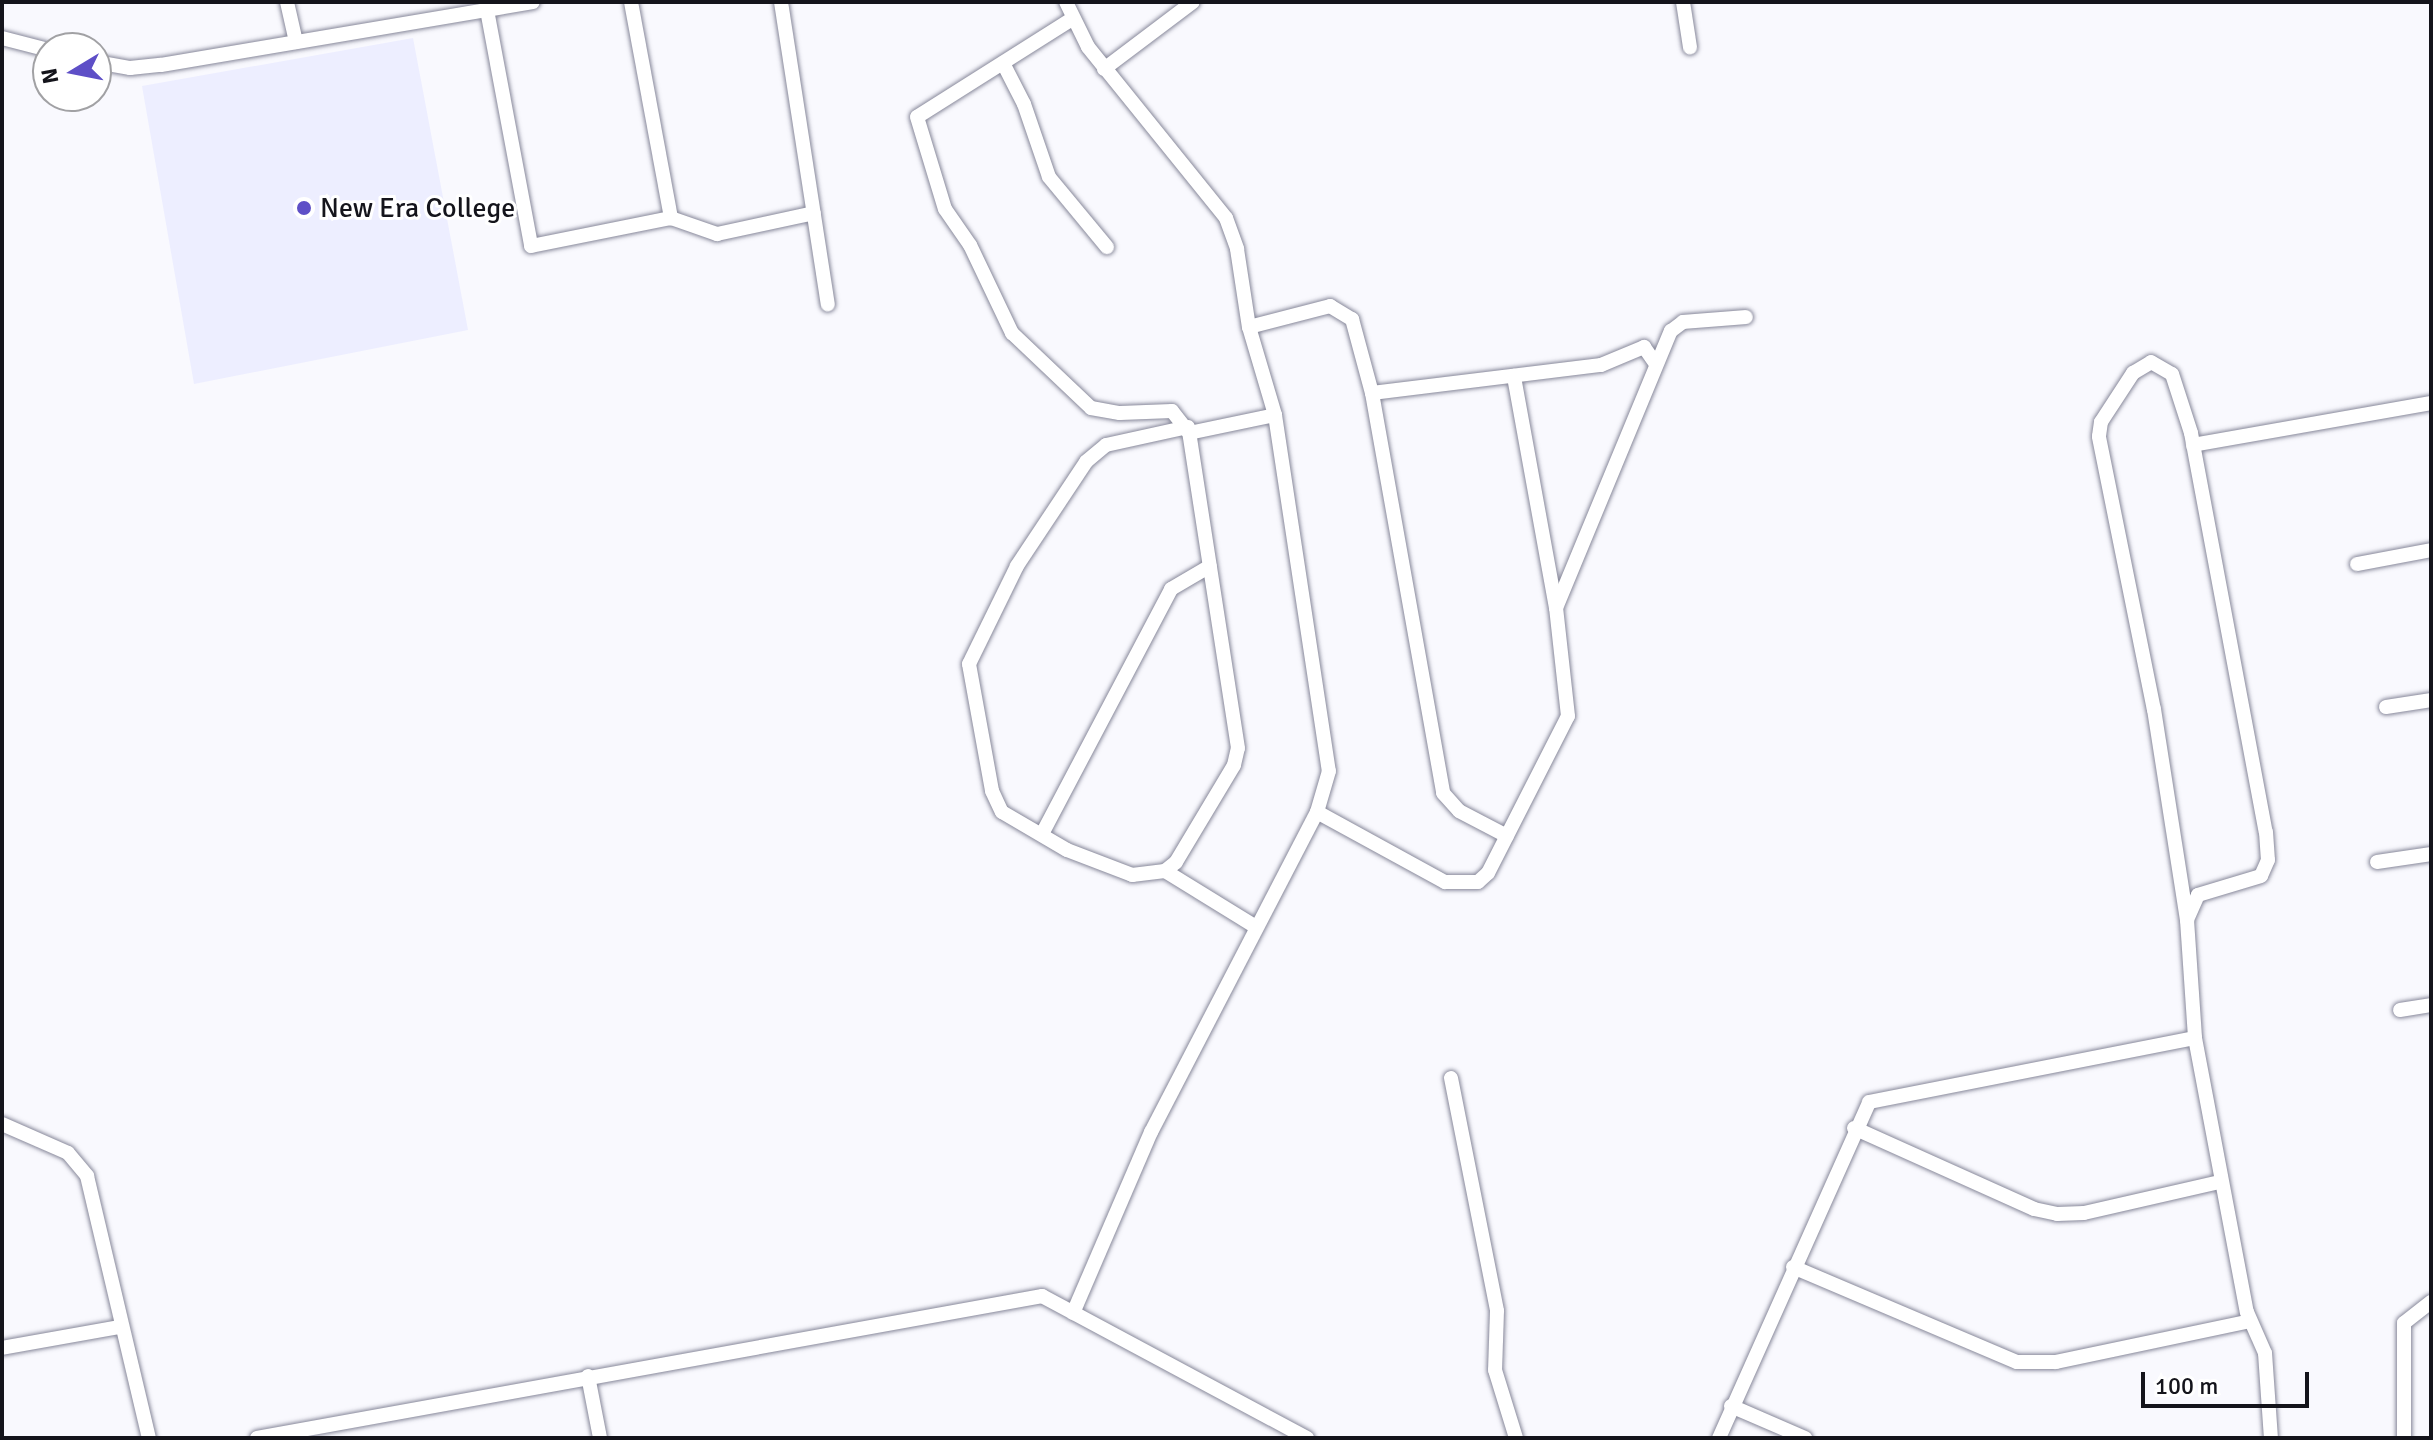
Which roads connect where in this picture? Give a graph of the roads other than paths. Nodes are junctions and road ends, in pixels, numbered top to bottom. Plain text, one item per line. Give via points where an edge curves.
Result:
1 (287, 2) edge
2 (533, 2) edge
3 (631, 2) edge
4 (781, 2) edge
5 (1066, 2) edge
6 (1193, 2) edge
7 (1683, 2) edge
8 (487, 10) junction
9 (1072, 19) junction
10 (2, 38) edge
11 (296, 42) junction
12 (32, 46) edge
13 (1690, 47) dead end
14 (1003, 63) junction
15 (112, 65) edge
16 (1104, 69) junction
17 (814, 213) junction
18 (671, 218) junction
19 (1107, 247) dead end
20 (828, 304) dead end
21 (1746, 317) dead end
22 (1249, 327) junction
23 (1656, 364) junction
24 (1514, 376) junction
25 (1372, 393) junction
26 (2431, 403) edge
27 (1275, 415) junction
28 (1188, 430) junction
29 (2193, 445) junction
30 (2431, 550) edge
31 (2357, 564) dead end
32 (1210, 566) junction
33 (1556, 608) junction
34 (2431, 700) edge
35 (2386, 707) dead end
36 (1317, 812) junction
37 (1042, 834) junction
38 (1507, 836) junction
39 (2431, 854) edge
40 (2377, 862) dead end
41 (1165, 871) junction
42 (2187, 920) junction
43 (1256, 927) junction
44 (2431, 1005) edge
45 (2400, 1010) dead end
46 (2195, 1038) junction
47 (1451, 1078) dead end
48 (2, 1124) edge
49 (1854, 1128) junction
50 (2219, 1182) junction
51 (1793, 1267) junction
52 (2431, 1302) edge
53 (1073, 1313) junction
54 (2250, 1321) junction
55 (120, 1327) junction
56 (2, 1348) edge
57 (588, 1376) junction
58 (1731, 1406) junction
59 (149, 1438) edge
60 (257, 1438) edge
61 (600, 1438) edge
62 (1307, 1438) edge
63 (1516, 1438) edge
64 (1719, 1438) edge
65 (1805, 1438) edge
66 (2271, 1438) edge
67 (2404, 1438) edge

1 - 11 street
2 - 8 street
3 - 18 street
4 - 17 street
5 - 9 street
6 - 16 street
7 - 13 street
8 - 11 street
8 - 18 street via 531,246
9 - 14 street
9 - 16 street
10 - 12 street
11 - 15 street via 130,68
14 - 19 street via 1024,104 1049,177
14 - 28 street via 917,117 945,209 970,245 1012,333 1076,396 1102,413 1172,411
16 - 22 street via 1226,218 1237,249
17 - 18 street via 717,234
17 - 20 street
21 - 23 street via 1677,325
22 - 25 street via 1338,307 1352,319
22 - 27 street
23 - 24 street via 1644,347 1601,365
23 - 33 street
24 - 25 street
24 - 33 street
25 - 38 street via 1443,793 1459,811
26 - 29 street
27 - 28 street
27 - 36 street via 1329,771
28 - 32 street
28 - 37 street via 1106,445 1086,462 1017,566 969,664 995,802 1002,812
29 - 42 street via 2268,860 2255,881 2198,895
29 - 42 street via 2172,374 2151,362 2133,373 2099,428 2154,710
30 - 31 street
32 - 37 street via 1171,589
32 - 41 street via 1238,748 1234,765 1187,847
33 - 38 street via 1569,711
34 - 35 street
36 - 38 street via 1457,885 1478,882 1488,873
36 - 43 street
37 - 41 street via 1067,850 1132,875
39 - 40 street
41 - 43 street
42 - 46 street
43 - 53 street via 1151,1132
44 - 45 street
46 - 49 street via 1877,1097
46 - 50 street
47 - 63 street via 1497,1311 1495,1370
48 - 55 street via 81,1164
49 - 50 street via 2034,1209 2057,1214 2084,1213
49 - 51 street
50 - 54 street
51 - 54 street via 2017,1362 2056,1362
51 - 58 street
52 - 67 street via 2404,1323
53 - 57 street via 1042,1296
53 - 62 street
54 - 66 street via 2265,1353
55 - 56 street
55 - 59 street
57 - 60 street
57 - 61 street
58 - 64 street
58 - 65 street

